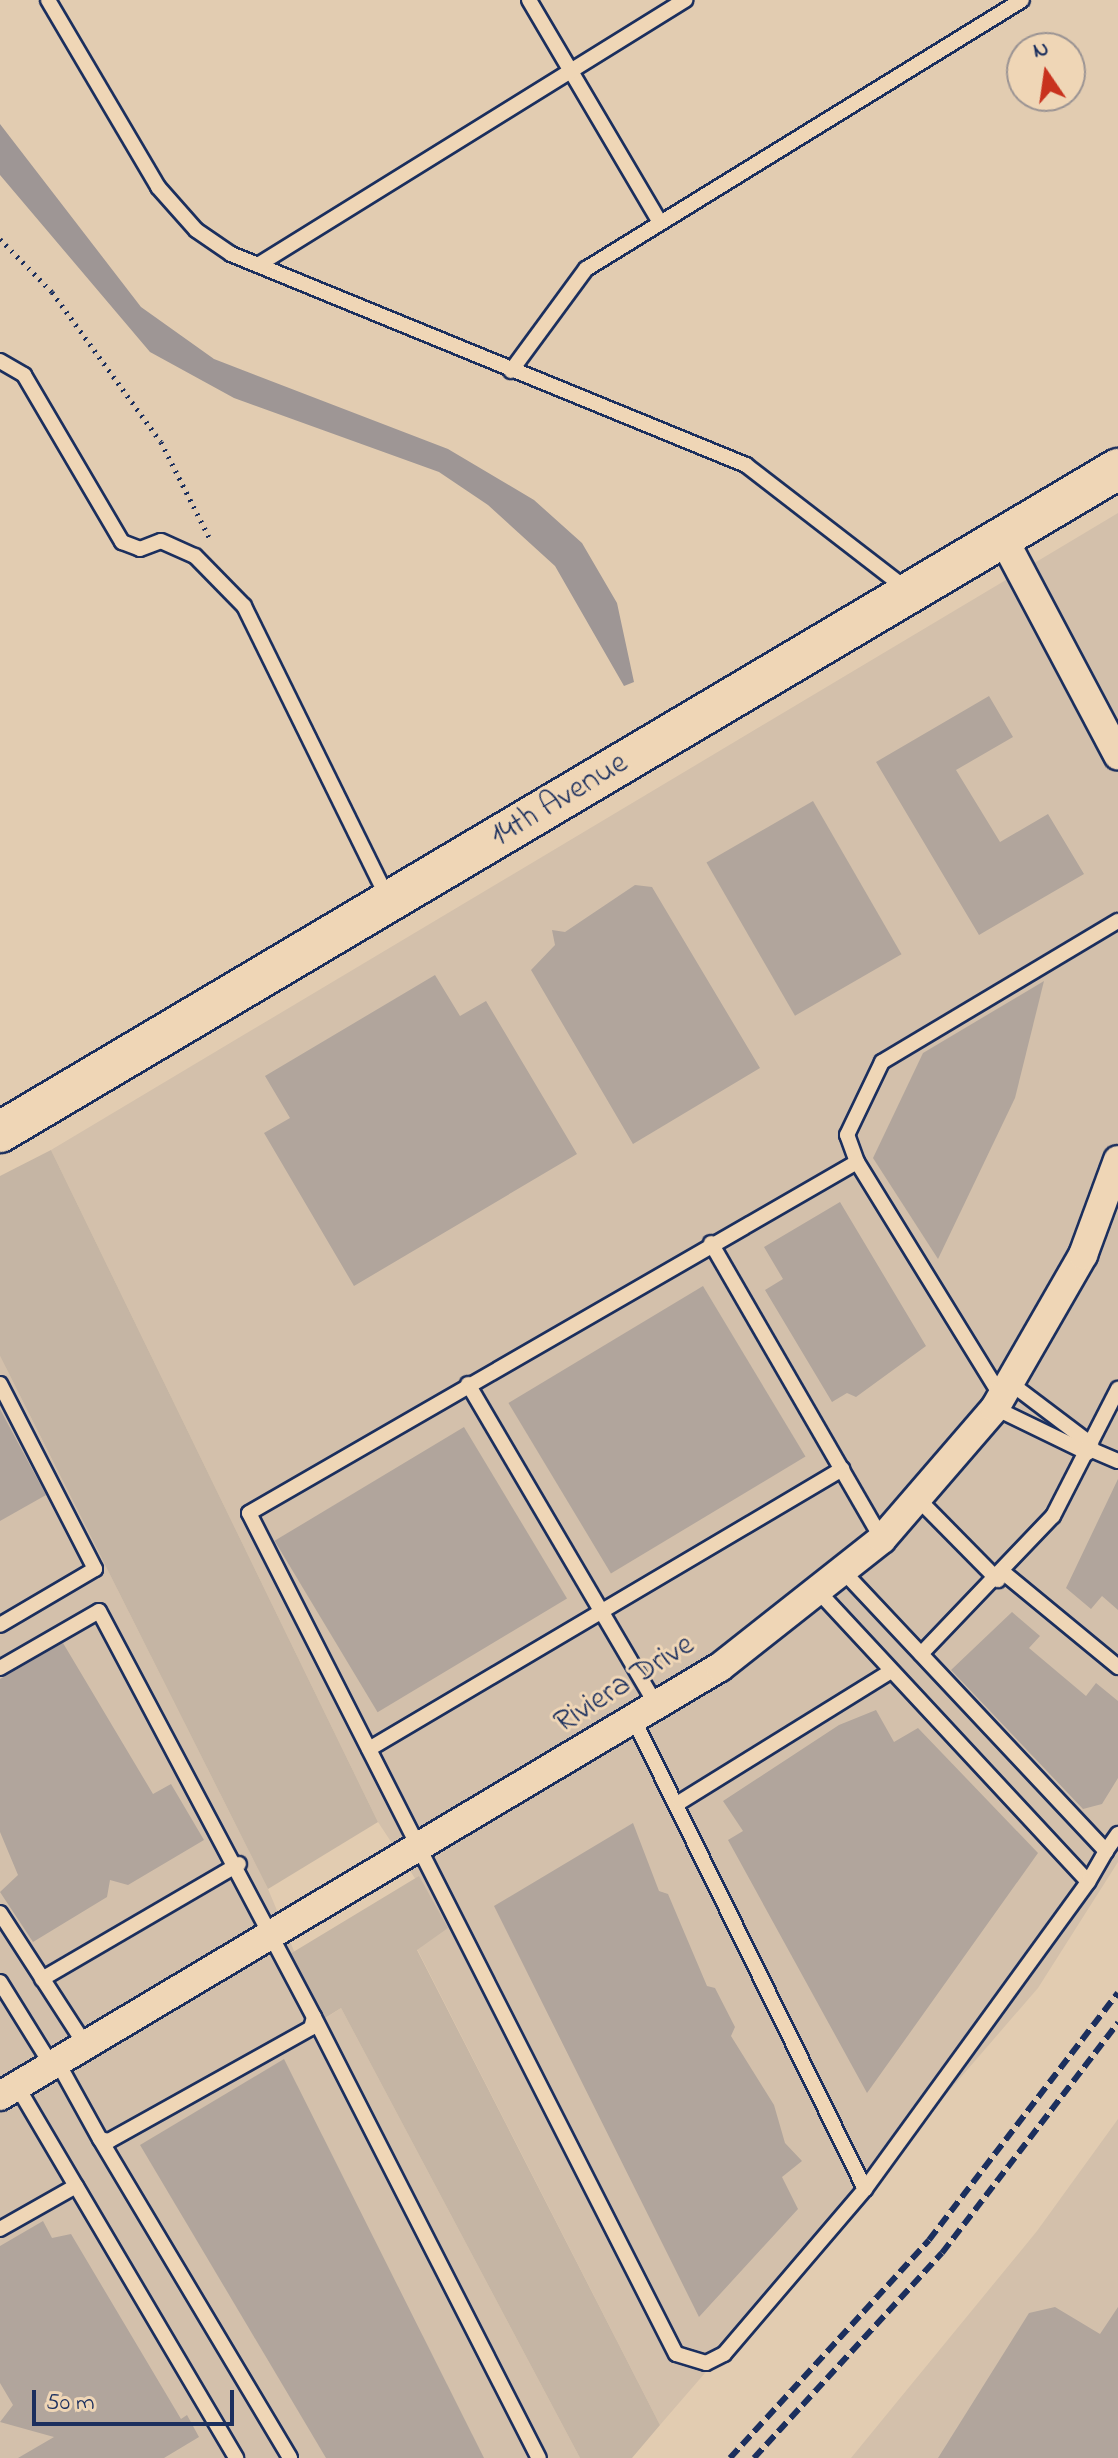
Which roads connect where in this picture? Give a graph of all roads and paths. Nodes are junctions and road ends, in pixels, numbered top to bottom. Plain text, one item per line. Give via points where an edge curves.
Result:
1 (48, 0) edge
2 (529, 0) edge
3 (685, 0) edge
4 (1022, 0) edge
5 (570, 72) junction
6 (659, 221) junction
7 (0, 239) edge
8 (258, 265) junction
9 (0, 361) edge
10 (511, 371) junction
11 (1118, 469) edge
12 (1003, 538) junction
13 (216, 552) dead end
14 (912, 592) junction
15 (1118, 755) edge
16 (390, 902) junction
17 (1118, 921) edge
18 (0, 1132) edge
19 (1118, 1160) edge
20 (857, 1162) junction
21 (711, 1243) junction
22 (0, 1384) edge
23 (468, 1384) junction
24 (1118, 1389) edge
25 (1002, 1396) junction
26 (1090, 1449) junction
27 (1118, 1461) edge
28 (842, 1469) junction
29 (918, 1499) junction
30 (882, 1539) junction
31 (842, 1570) junction
32 (1001, 1576) junction
33 (817, 1590) junction
34 (602, 1613) junction
35 (0, 1625) edge
36 (921, 1654) junction
37 (1118, 1667) edge
38 (0, 1668) edge
39 (890, 1672) junction
40 (646, 1713) junction
41 (369, 1749) junction
42 (680, 1802) junction
43 (1118, 1834) edge
44 (421, 1850) junction
45 (1106, 1851) junction
46 (239, 1864) junction
47 (1088, 1882) junction
48 (0, 1913) edge
49 (273, 1937) junction
50 (42, 1979) junction
51 (0, 1982) edge
52 (13, 2003) junction
53 (0, 2011) edge
54 (314, 2017) junction
55 (86, 2046) junction
56 (55, 2064) junction
57 (8, 2091) edge
58 (100, 2139) junction
59 (76, 2186) junction
60 (865, 2189) junction
61 (0, 2229) edge
62 (236, 2458) edge
63 (290, 2458) edge
64 (539, 2458) edge

1 - 8 lane via 158,187 196,230
2 - 5 lane
3 - 5 lane
4 - 6 lane
5 - 6 lane
5 - 8 lane
6 - 10 lane via 586,269
7 - 13 path via 52,292 161,442
8 - 10 lane
9 - 16 lane via 24,375 122,542 140,549 161,541 195,556 244,606
10 - 14 lane via 746,465
11 - 12 main road, 14th Avenue
12 - 14 main road, 14th Avenue
12 - 15 street
14 - 16 main road, 14th Avenue
16 - 18 main road, 14th Avenue
17 - 20 lane via 882,1062 847,1135
19 - 25 street, Riviera Drive via 1083,1255
20 - 21 lane
20 - 25 lane
21 - 23 lane
21 - 28 lane
22 - 35 lane via 95,1569
23 - 34 lane
23 - 41 lane via 249,1513
24 - 26 lane
25 - 26 lane
25 - 26 lane
25 - 29 street, Riviera Drive
26 - 27 lane
26 - 32 lane via 1053,1516
28 - 30 lane
28 - 34 lane
29 - 30 street, Riviera Drive
29 - 32 lane
30 - 31 street, Riviera Drive
31 - 33 street, Riviera Drive
31 - 36 lane
32 - 36 lane
32 - 37 lane
33 - 39 lane
33 - 40 street, Riviera Drive
34 - 40 lane
34 - 41 lane
36 - 45 lane
38 - 46 lane via 99,1611
39 - 42 lane
39 - 47 lane
40 - 42 lane
40 - 44 street, Riviera Drive
41 - 44 lane
42 - 60 lane
43 - 45 lane
44 - 49 street, Riviera Drive
44 - 60 lane via 676,2354 689,2363 724,2354
45 - 47 lane
46 - 49 lane
46 - 50 lane
47 - 60 lane
48 - 50 lane
49 - 54 lane
49 - 55 street, Riviera Drive
50 - 55 lane
51 - 52 lane
52 - 53 lane
52 - 56 lane
54 - 58 lane via 311,2028 123,2138
54 - 64 lane
55 - 56 street, Riviera Drive
56 - 57 street, Riviera Drive
56 - 58 lane
57 - 59 lane
58 - 63 lane
59 - 61 lane
59 - 62 lane

